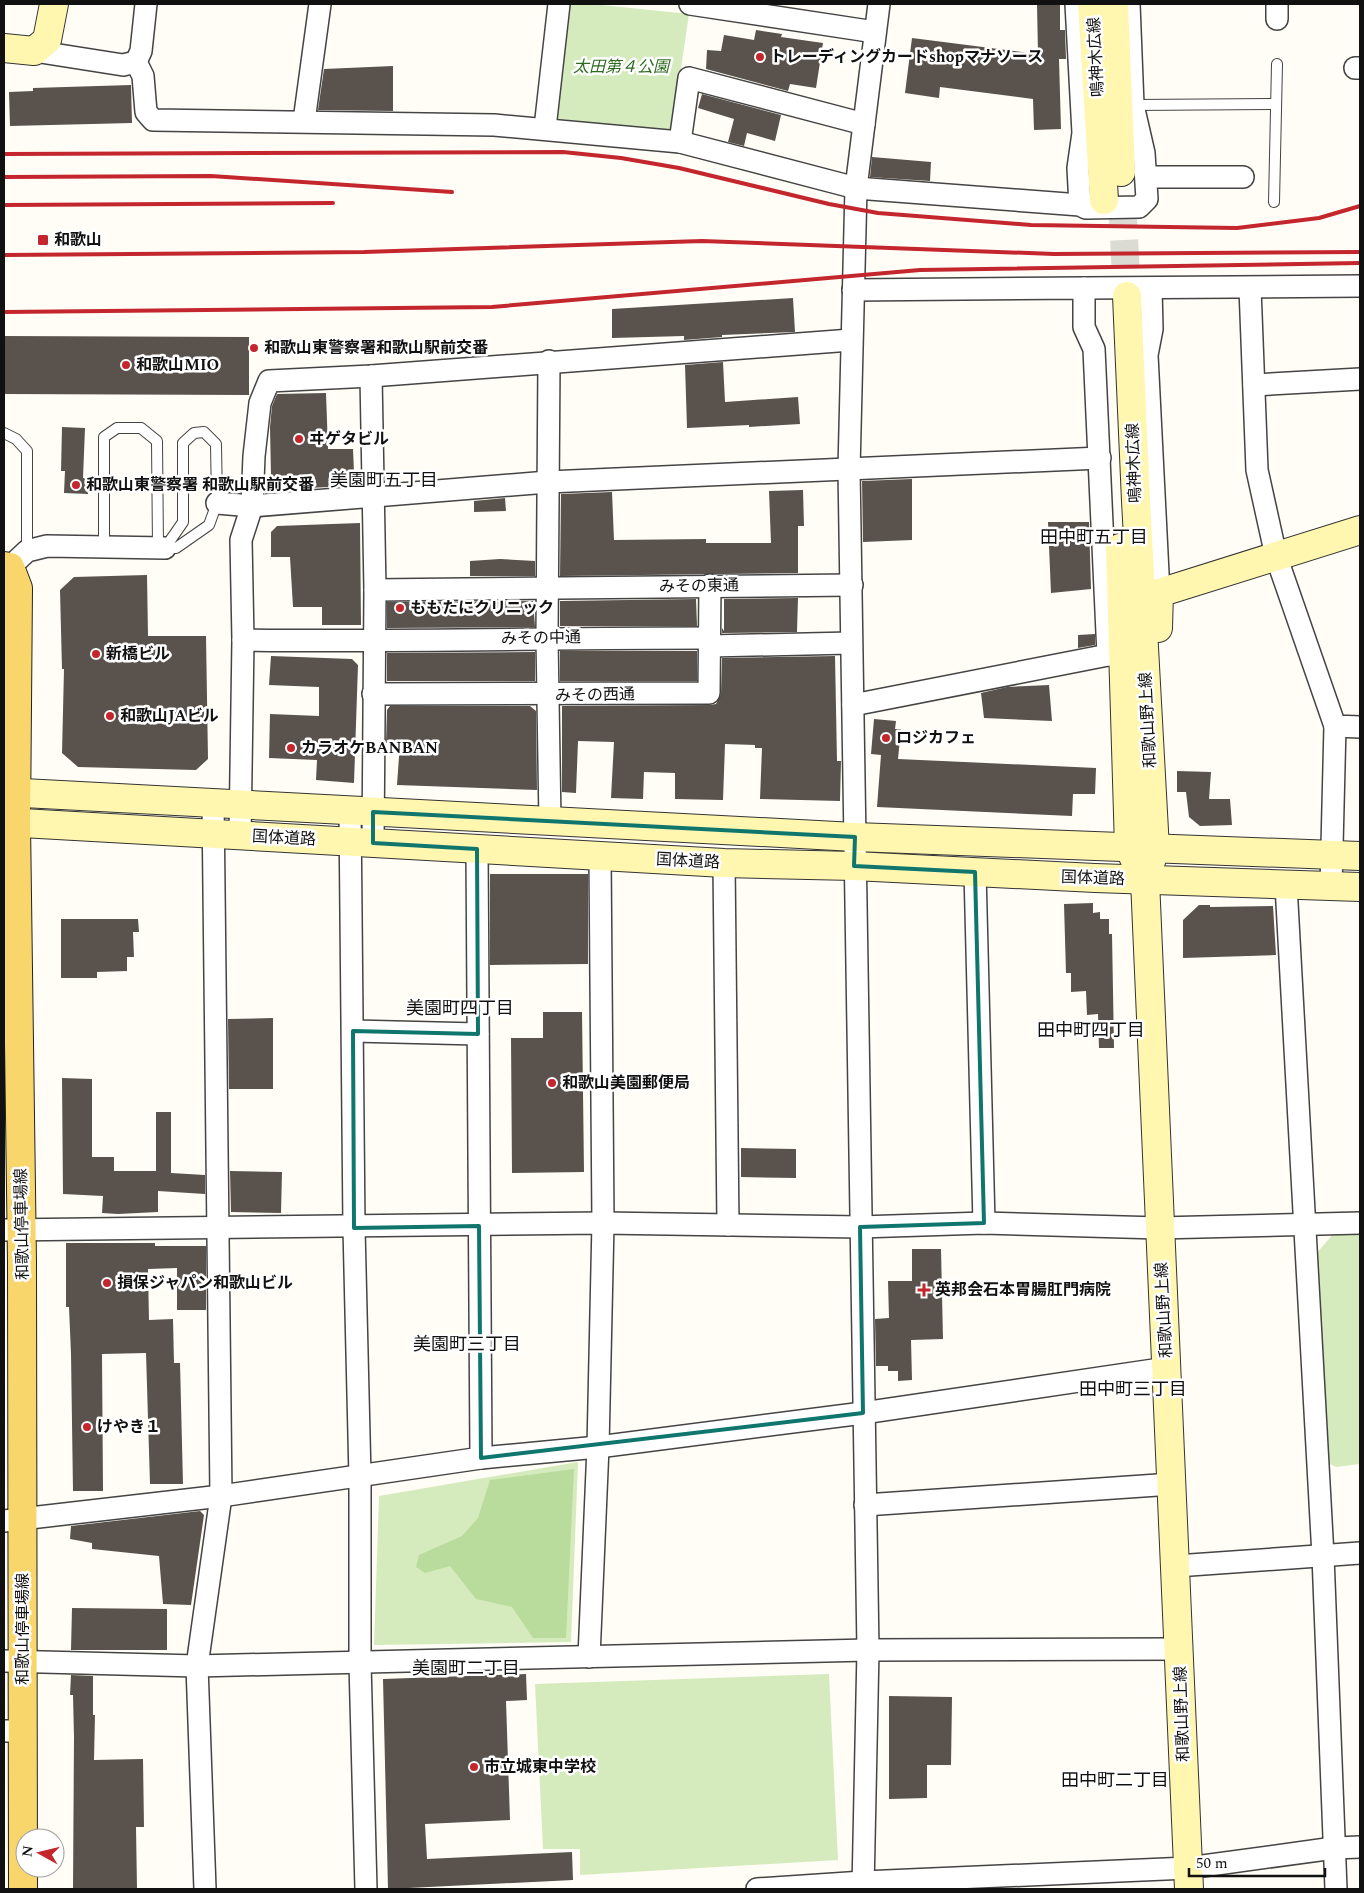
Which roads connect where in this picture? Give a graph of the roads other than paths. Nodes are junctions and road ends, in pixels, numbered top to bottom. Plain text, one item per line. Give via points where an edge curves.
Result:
1 (54, 4) edge
2 (146, 4) edge
3 (320, 4) edge
4 (559, 4) edge
5 (690, 4) edge
6 (879, 4) edge
7 (1076, 4) edge
8 (1092, 4) edge
9 (1114, 4) edge
10 (1129, 4) edge
11 (875, 32) junction
12 (4, 48) edge
13 (34, 52) junction
14 (136, 62) junction
15 (1277, 64) dead end
16 (1276, 104) junction
17 (1133, 105) junction
18 (304, 121) junction
19 (864, 124) junction
20 (545, 128) junction
21 (680, 142) junction
22 (1146, 177) junction
23 (1244, 177) dead end
24 (856, 188) junction
25 (1102, 201) junction
26 (1274, 202) dead end
27 (1360, 286) edge
28 (1084, 288) junction
29 (1250, 288) junction
30 (853, 290) junction
31 (1129, 294) junction
32 (852, 340) junction
33 (549, 362) junction
34 (371, 376) junction
35 (1360, 380) edge
36 (1254, 385) junction
37 (4, 433) edge
38 (1100, 458) junction
39 (850, 469) junction
40 (548, 482) junction
41 (373, 495) junction
42 (217, 503) junction
43 (252, 506) junction
44 (1360, 530) edge
45 (104, 547) junction
46 (162, 548) junction
47 (1276, 556) junction
48 (14, 562) edge
49 (710, 585) junction
50 (852, 585) junction
51 (547, 587) junction
52 (375, 590) junction
53 (1159, 593) junction
54 (547, 638) junction
55 (242, 640) junction
56 (374, 642) junction
57 (709, 642) junction
58 (851, 643) junction
59 (1125, 656) junction
60 (373, 694) junction
61 (549, 695) junction
62 (853, 705) junction
63 (1335, 726) junction
64 (1360, 727) edge
65 (10, 793) edge
66 (213, 803) junction
67 (240, 804) junction
68 (362, 811) junction
69 (10, 822) edge
70 (550, 822) junction
71 (227, 834) junction
72 (855, 838) junction
73 (362, 842) junction
74 (1142, 848) junction
75 (477, 849) junction
76 (1332, 855) junction
77 (600, 856) junction
78 (1360, 856) edge
79 (724, 863) junction
80 (854, 866) junction
81 (975, 872) junction
82 (1145, 880) junction
83 (1286, 885) junction
84 (1331, 886) junction
85 (1360, 887) edge
86 (353, 1031) junction
87 (478, 1034) junction
88 (984, 1223) junction
89 (1360, 1223) edge
90 (603, 1224) junction
91 (1305, 1224) junction
92 (728, 1225) junction
93 (479, 1226) junction
94 (860, 1227) junction
95 (354, 1228) junction
96 (1160, 1228) junction
97 (218, 1229) junction
98 (13, 1231) edge
99 (1167, 1368) junction
100 (863, 1412) junction
101 (598, 1446) junction
102 (481, 1458) junction
103 (360, 1477) junction
104 (1172, 1484) junction
105 (221, 1496) junction
106 (865, 1504) junction
107 (13, 1520) edge
108 (1360, 1553) edge
109 (1323, 1556) junction
110 (1176, 1566) junction
111 (1180, 1649) junction
112 (868, 1650) junction
113 (589, 1657) junction
114 (13, 1661) edge
115 (360, 1663) junction
116 (198, 1666) junction
117 (13, 1731) edge
118 (1360, 1847) edge
119 (1334, 1848) junction
120 (1189, 1879) edge
121 (863, 1886) edge
122 (23, 1889) edge
123 (205, 1889) edge
124 (366, 1889) edge
125 (757, 1889) edge
126 (1336, 1889) edge

1 - 13 street via 47,40
2 - 14 street via 141,51
3 - 18 street
4 - 20 street
5 - 11 street
6 - 11 street
7 - 25 street via 1083,133 1078,168
8 - 25 street, 鳴神木広線
9 - 25 street, 鳴神木広線
10 - 17 street
11 - 19 street
12 - 13 street
13 - 14 street via 123,65
14 - 18 street via 143,76 146,112 153,120
15 - 16 lane
16 - 17 lane
16 - 26 lane
17 - 22 street
18 - 20 street via 494,124
19 - 21 street via 689,78
19 - 24 street
20 - 21 street
21 - 24 street
22 - 23 street
22 - 25 street via 1147,199 1139,207 1086,208
24 - 25 street
24 - 30 street
27 - 29 street
28 - 30 street
28 - 31 street
28 - 38 street via 1084,327 1094,349
29 - 31 street
29 - 36 street
30 - 32 street
31 - 53 street via 1152,329 1147,355
31 - 59 street, 鳴神木広線
32 - 33 street
32 - 39 street
33 - 34 street
33 - 40 street
34 - 41 street
34 - 43 street via 270,381 260,403
35 - 36 street
36 - 47 street via 1257,470
37 - 48 lane via 16,439 27,451
38 - 39 street
38 - 59 street
39 - 40 street
39 - 50 street
40 - 41 street
40 - 51 street
41 - 43 street
41 - 52 street
42 - 43 street
42 - 46 lane via 209,525 176,548
42 - 46 lane via 216,444 204,432 194,433 183,443 182,522
43 - 55 street via 241,540
44 - 47 street
45 - 46 street
45 - 46 lane via 104,437 118,428 142,428 157,441
45 - 48 street via 47,546
47 - 53 street
47 - 63 street
48 - 65 main road, 和歌山停車場線 via 18,588
49 - 50 street, みその東通
49 - 51 street, みその東通
49 - 57 street, みその西通
50 - 58 street
51 - 52 street, みその東通
51 - 54 street
52 - 56 street
53 - 59 street, 和歌山野上線 via 1158,637
54 - 56 street, みその中通
54 - 57 street, みその中通
54 - 61 street
55 - 56 street, みその中通
55 - 67 street
56 - 60 street
57 - 58 street, みその中通
57 - 61 street, みその西通 via 709,693
58 - 62 street
59 - 62 street
59 - 74 street, 和歌山野上線
60 - 61 street, みその西通
60 - 68 street
61 - 70 street
62 - 72 street
63 - 64 street
63 - 76 street
65 - 66 street, 国体道路
65 - 69 main road, 和歌山停車場線
66 - 67 street, 国体道路
66 - 71 street
67 - 68 street, 国体道路
67 - 71 street
68 - 70 street, 国体道路
68 - 73 street
69 - 71 street, 国体道路
69 - 98 main road, 和歌山停車場線
70 - 72 street, 国体道路
71 - 73 street, 国体道路
71 - 97 street
72 - 74 street, 国体道路
72 - 80 street
73 - 75 street, 国体道路
73 - 86 street
74 - 76 street, 国体道路
74 - 82 street, 和歌山野上線
75 - 77 street, 国体道路
75 - 87 street
76 - 78 street, 国体道路
76 - 84 street
77 - 79 street, 国体道路
77 - 90 street
79 - 80 street, 国体道路
79 - 92 street
80 - 81 street, 国体道路
80 - 94 street
81 - 82 street, 国体道路
81 - 88 street
82 - 83 street, 国体道路
82 - 96 street, 和歌山野上線
83 - 84 street, 国体道路
83 - 91 street
84 - 85 street, 国体道路
86 - 87 street
86 - 95 street
87 - 93 street
88 - 94 street
88 - 96 street
89 - 91 street
90 - 92 street
90 - 93 street
90 - 101 street
91 - 96 street
91 - 109 street
92 - 94 street
93 - 95 street
93 - 102 street
94 - 100 street
95 - 97 street
95 - 103 street
96 - 99 street, 和歌山野上線
97 - 98 street
97 - 105 street
98 - 107 main road, 和歌山停車場線
99 - 100 street
99 - 104 street, 和歌山野上線
100 - 101 street
100 - 106 street
101 - 102 street
101 - 113 street
102 - 103 street
103 - 105 street
103 - 115 street
104 - 106 street
104 - 110 street, 和歌山野上線
105 - 107 street
105 - 116 street
106 - 112 street
107 - 114 main road, 和歌山停車場線
108 - 109 street
109 - 110 street
109 - 119 street
110 - 111 street, 和歌山野上線
111 - 112 street
111 - 120 street, 和歌山野上線
112 - 113 street
112 - 121 street
113 - 115 street
114 - 116 street
114 - 117 main road, 和歌山停車場線
115 - 116 street
115 - 124 street
116 - 123 street
117 - 122 main road, 和歌山停車場線
118 - 119 street
119 - 120 street
119 - 126 street
120 - 121 street
121 - 125 street

